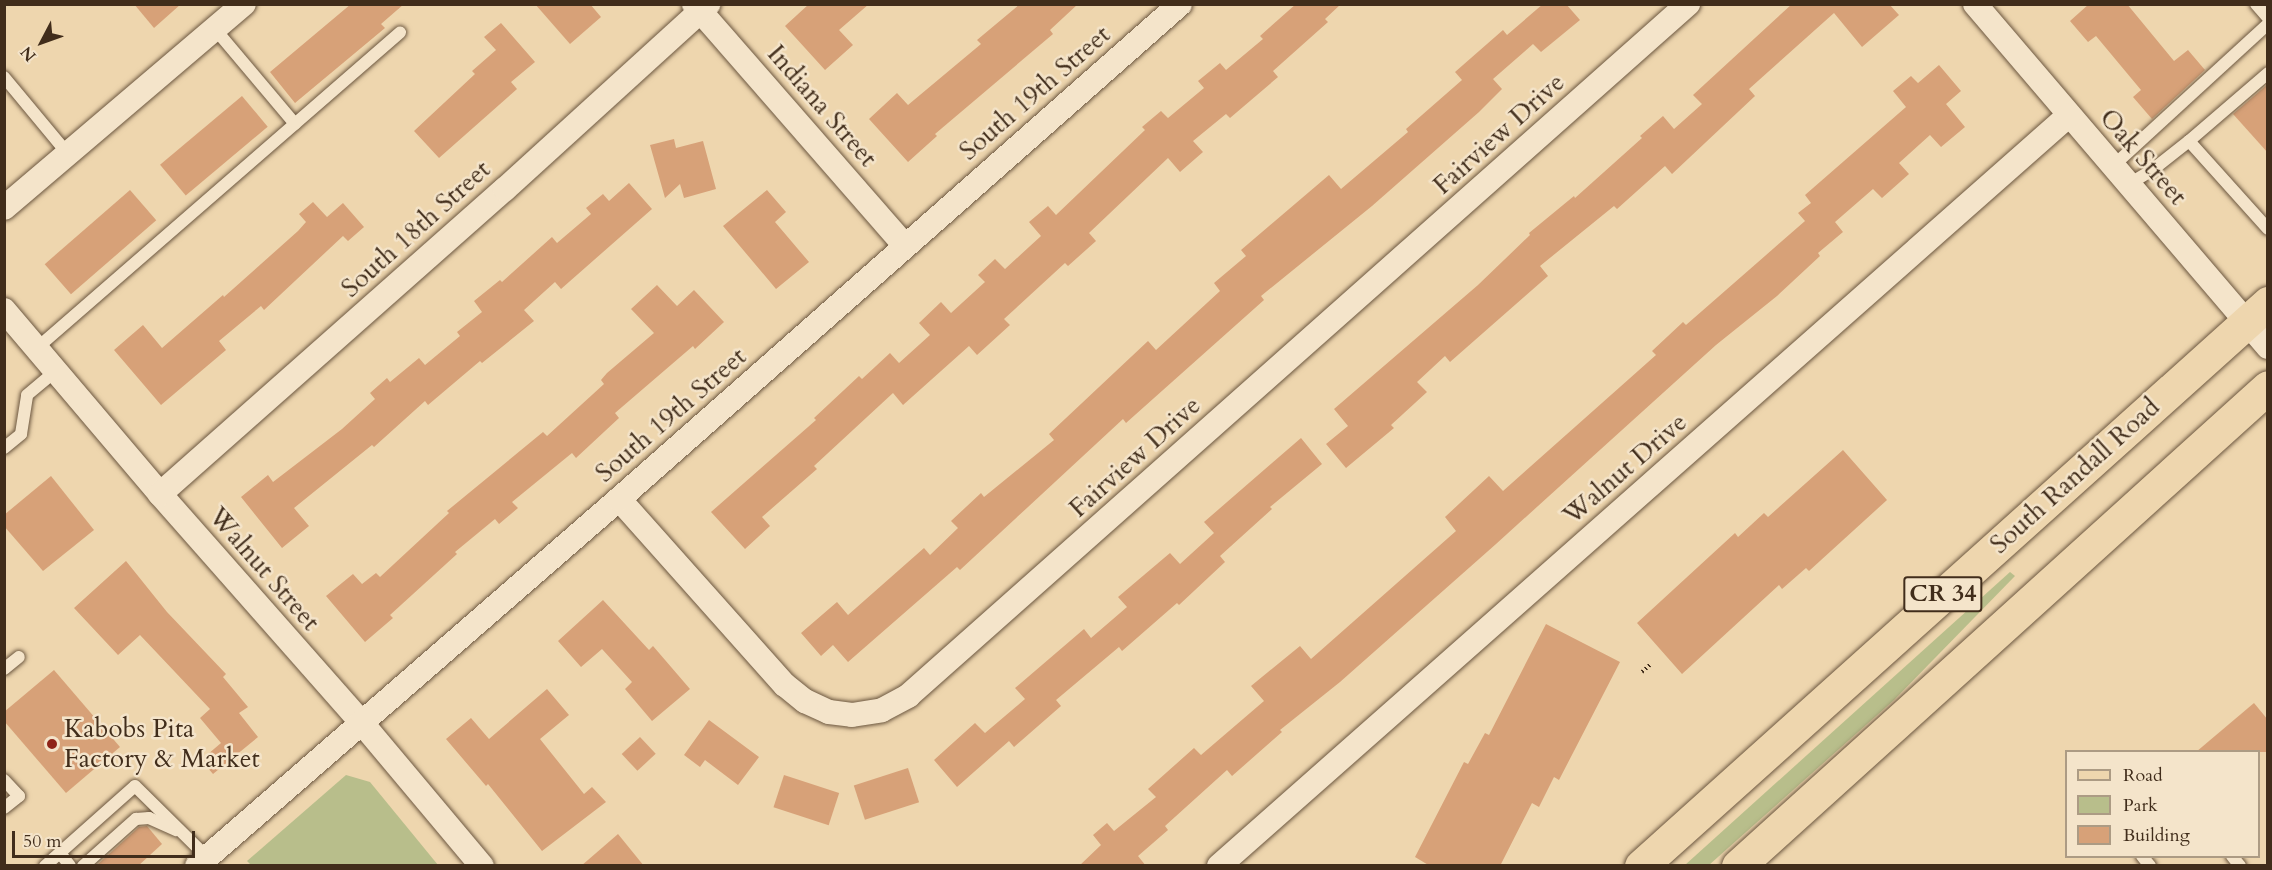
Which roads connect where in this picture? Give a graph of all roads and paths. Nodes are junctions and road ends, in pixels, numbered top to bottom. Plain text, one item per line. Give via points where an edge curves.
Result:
1 (244, 4) edge
2 (1180, 4) edge
3 (1688, 4) edge
4 (1975, 4) edge
5 (2256, 4) edge
6 (701, 6) edge
7 (2268, 18) edge
8 (2268, 24) edge
9 (215, 28) junction
10 (400, 33) dead end
11 (2268, 73) edge
12 (4, 77) edge
13 (2069, 115) junction
14 (295, 124) junction
15 (2189, 141) junction
16 (67, 153) junction
17 (2113, 166) junction
18 (2129, 184) junction
19 (4, 208) edge
20 (2268, 229) edge
21 (906, 246) junction
22 (4, 310) edge
23 (2257, 312) edge
24 (2268, 347) edge
25 (37, 348) junction
26 (56, 372) junction
27 (2268, 387) edge
28 (4, 448) edge
29 (160, 494) junction
30 (619, 499) junction
31 (19, 657) dead end
32 (1651, 664) dead end
33 (4, 669) edge
34 (1642, 672) dead end
35 (361, 722) junction
36 (4, 780) edge
37 (4, 808) edge
38 (182, 832) junction
39 (60, 853) junction
40 (202, 861) edge
41 (45, 866) edge
42 (70, 866) edge
43 (83, 866) edge
44 (482, 866) edge
45 (1219, 866) edge
46 (1641, 866) edge
47 (1738, 866) edge

1 - 9 street
2 - 21 street, South 19th Street
3 - 30 street, Fairview Drive via 908,696 882,710 852,715 829,712 798,696
4 - 13 street, Oak Street
5 - 7 lane
6 - 21 street, Indiana Street
6 - 29 street, South 18th Street via 505,189
8 - 17 lane
9 - 14 lane
9 - 16 street
10 - 14 lane
11 - 15 lane
12 - 16 lane
13 - 17 street, Oak Street
13 - 45 street, Walnut Drive
14 - 25 lane
15 - 18 lane
15 - 20 lane
16 - 19 street
17 - 18 street, Oak Street
18 - 23 street, Oak Street
21 - 30 street, South 19th Street
22 - 25 street, Walnut Street
23 - 24 street, Oak Street
23 - 46 main road, South Randall Road / CR 34
25 - 26 street, Walnut Street
26 - 28 lane via 27,395 21,434
26 - 29 street, Walnut Street
27 - 47 main road, CR 34
29 - 35 street, Walnut Street
30 - 35 street, South 19th Street
31 - 33 lane
32 - 34 path
35 - 40 street, South 19th Street
35 - 44 street, Walnut Street
36 - 37 lane via 19,796
38 - 39 lane via 135,786
38 - 40 lane
38 - 43 lane via 141,818
39 - 41 lane
39 - 42 lane

